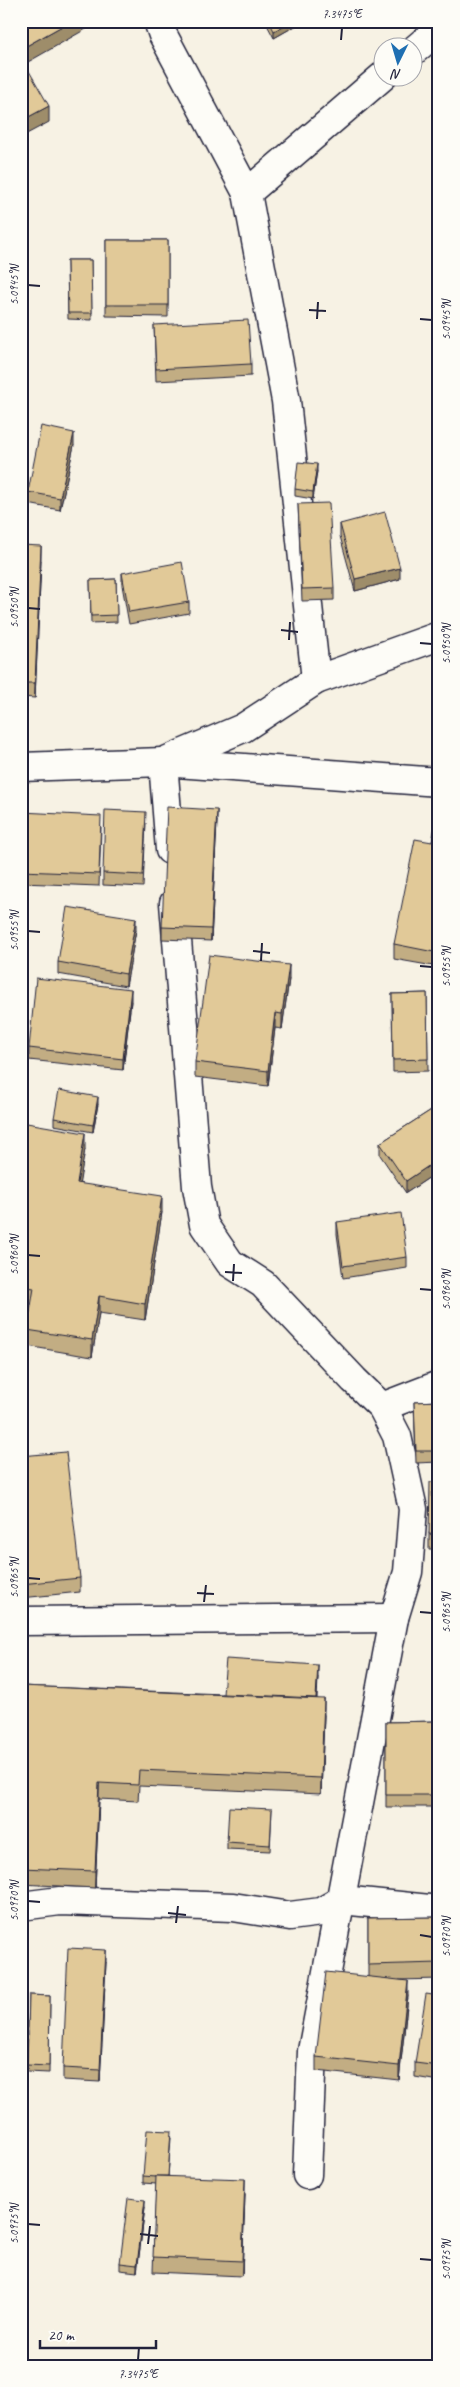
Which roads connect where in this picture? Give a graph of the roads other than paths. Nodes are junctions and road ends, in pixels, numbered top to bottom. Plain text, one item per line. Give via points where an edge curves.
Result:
1 (158, 21) edge
2 (439, 29) edge
3 (422, 43) edge
4 (372, 86) edge
5 (247, 193) junction
6 (439, 636) edge
7 (316, 680) junction
8 (163, 762) junction
9 (21, 767) edge
10 (439, 782) edge
11 (439, 1385) edge
12 (382, 1407) junction
13 (394, 1618) junction
14 (21, 1621) edge
15 (342, 1900) junction
16 (21, 1906) edge
17 (439, 1910) edge
18 (307, 2174) dead end

1 - 5 street
2 - 3 street
4 - 5 street
5 - 7 street via 286,401
6 - 7 street
7 - 8 street via 243,728
8 - 9 street
8 - 10 street
8 - 12 street via 196,1177 204,1226 230,1263 263,1284
11 - 12 street
12 - 13 street via 397,1436 413,1510 408,1572
13 - 14 street
13 - 15 street
15 - 16 street via 321,1912 290,1916 233,1908 60,1901
15 - 17 street
15 - 18 street via 312,2051

